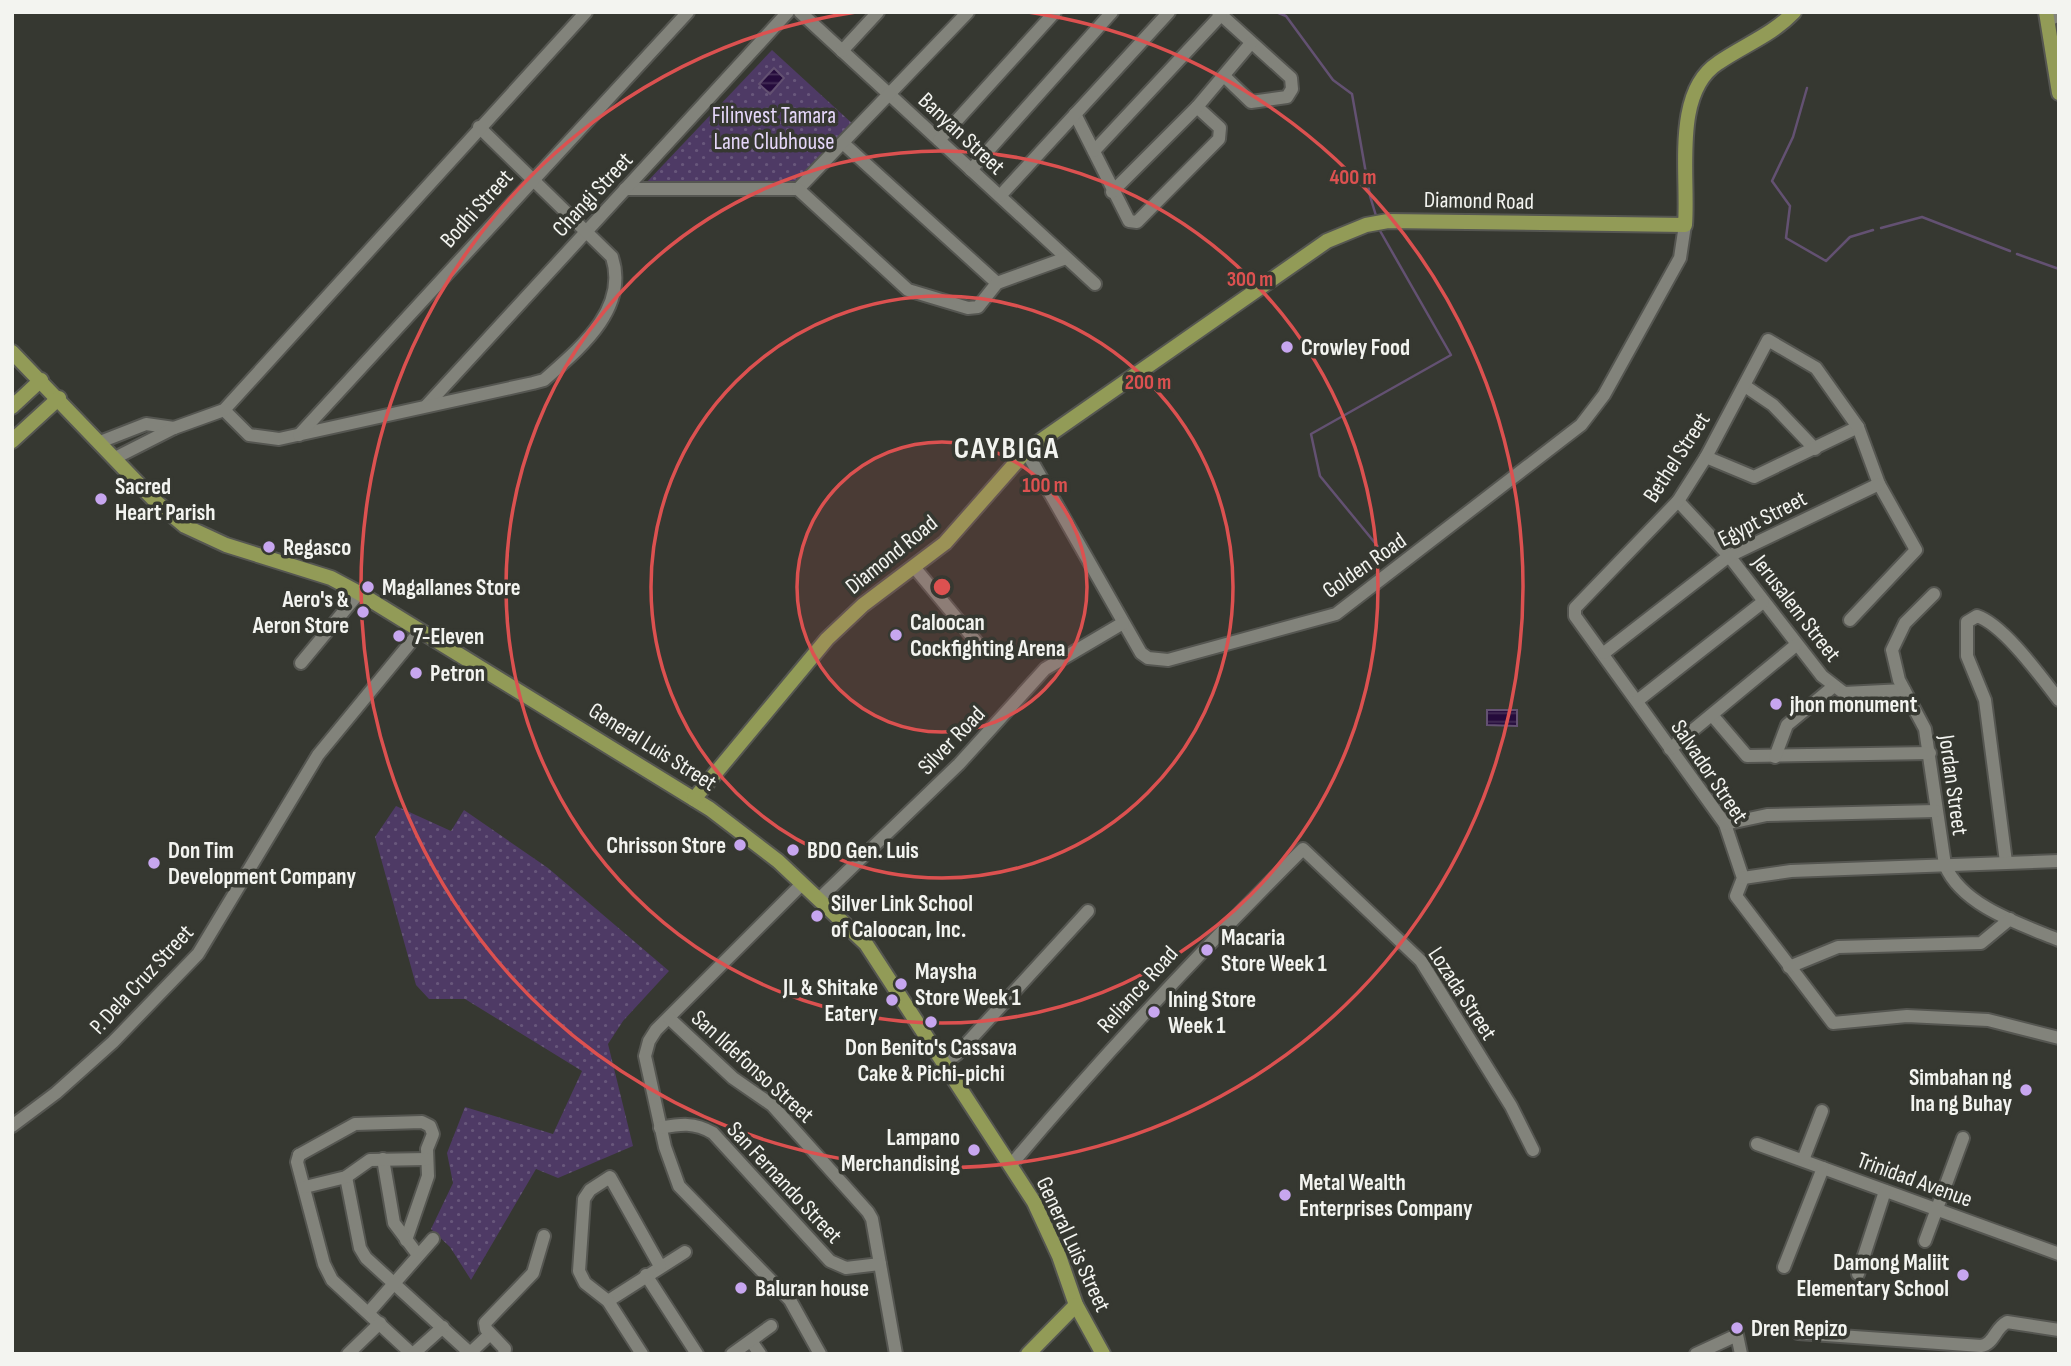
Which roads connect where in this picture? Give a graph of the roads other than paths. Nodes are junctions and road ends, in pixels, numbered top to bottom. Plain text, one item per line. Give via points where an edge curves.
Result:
1 (586, 12) edge
2 (688, 12) edge
3 (788, 12) edge
4 (800, 12) edge
5 (878, 12) edge
6 (968, 12) edge
7 (1055, 12) edge
8 (1112, 12) edge
9 (1169, 12) edge
10 (1794, 12) edge
11 (1220, 14) edge
12 (2051, 16) edge
13 (1251, 43) junction
14 (842, 51) junction
15 (1224, 76) junction
16 (2059, 93) edge
17 (890, 95) junction
18 (1197, 107) junction
19 (1075, 114) junction
20 (479, 127) junction
21 (939, 141) junction
22 (844, 144) junction
23 (1094, 151) junction
24 (971, 170) junction
25 (531, 178) junction
26 (625, 189) junction
27 (798, 189) junction
28 (1112, 192) junction
29 (1000, 196) junction
30 (1685, 225) junction
31 (586, 231) junction
32 (1066, 258) junction
33 (997, 283) junction
34 (1095, 284) dead end
35 (12, 352) edge
36 (41, 380) junction
37 (1745, 386) junction
38 (29, 391) junction
39 (59, 398) junction
40 (427, 405) junction
41 (12, 407) edge
42 (46, 410) junction
43 (223, 410) junction
44 (1858, 427) junction
45 (174, 428) junction
46 (299, 435) junction
47 (12, 441) edge
48 (100, 442) junction
49 (1815, 449) junction
50 (1026, 451) junction
51 (1706, 457) junction
52 (115, 458) junction
53 (1879, 484) junction
54 (1678, 501) junction
55 (1729, 556) junction
56 (914, 567) junction
57 (359, 593) junction
58 (1934, 594) dead end
59 (1763, 602) junction
60 (1575, 616) joint
61 (1850, 620) dead end
62 (1122, 623) junction
63 (420, 631) junction
64 (979, 645) dead end
65 (1796, 645) junction
66 (1604, 653) junction
67 (301, 663) dead end
68 (1835, 686) junction
69 (1904, 690) junction
70 (2059, 700) edge
71 (1637, 701) junction
72 (1712, 715) junction
73 (1670, 749) junction
74 (1930, 753) junction
75 (1775, 757) junction
76 (694, 799) junction
77 (1936, 811) junction
78 (1725, 824) junction
79 (1303, 849) joint
80 (2059, 861) edge
81 (2006, 862) junction
82 (1945, 865) junction
83 (1743, 878) junction
84 (802, 884) junction
85 (819, 899) junction
86 (1088, 911) dead end
87 (2010, 919) junction
88 (2059, 940) edge
89 (1788, 967) junction
90 (669, 1018) junction
91 (2059, 1038) edge
92 (945, 1062) junction
93 (1822, 1111) dead end
94 (12, 1126) edge
95 (660, 1128) junction
96 (1963, 1138) dead end
97 (1757, 1144) dead end
98 (288, 1147) dead end
99 (1533, 1150) dead end
100 (299, 1155) junction
101 (383, 1159) junction
102 (427, 1159) junction
103 (1802, 1160) junction
104 (1011, 1165) junction
105 (1823, 1168) junction
106 (346, 1177) junction
107 (305, 1187) junction
108 (1885, 1191) junction
109 (1936, 1210) junction
110 (544, 1236) dead end
111 (433, 1239) dead end
112 (406, 1240) junction
113 (1925, 1241) dead end
114 (685, 1252) dead end
115 (2059, 1254) edge
116 (418, 1255) junction
117 (880, 1264) junction
118 (660, 1266) junction
119 (1784, 1267) dead end
120 (1858, 1274) dead end
121 (646, 1275) junction
122 (396, 1283) junction
123 (608, 1301) junction
124 (1076, 1305) junction
125 (369, 1312) junction
126 (380, 1323) junction
127 (443, 1326) junction
128 (772, 1326) dead end
129 (2059, 1329) edge
130 (1798, 1333) dead end
131 (487, 1337) dead end
132 (751, 1340) junction
133 (352, 1352) edge
134 (470, 1353) edge
135 (412, 1354) edge
136 (505, 1354) edge
137 (642, 1354) edge
138 (697, 1354) edge
139 (732, 1354) edge
140 (760, 1354) edge
141 (820, 1354) edge
142 (896, 1354) edge
143 (1028, 1354) edge
144 (1103, 1354) edge
145 (1696, 1354) edge
146 (1741, 1354) edge

1 - 20 street
2 - 25 street, Bodhi Street
3 - 26 street, Changi Street
4 - 14 street, Banyan Street
5 - 14 street
6 - 17 street
7 - 21 street
8 - 24 street
9 - 19 street
10 - 30 main road via 1772,32 1717,63 1694,89 1688,115
11 - 13 street
11 - 23 street
12 - 16 main road
13 - 15 street
13 - 15 street via 1291,78 1287,97 1251,102
14 - 17 street, Banyan Street
15 - 18 street
17 - 21 street, Banyan Street
17 - 22 street
18 - 28 street
18 - 28 street via 1220,128 1219,139 1153,208 1136,222 1129,221
19 - 23 street
19 - 29 street
20 - 25 street
20 - 43 street
21 - 24 street, Banyan Street
22 - 27 street
22 - 33 street
23 - 28 street
24 - 29 street, Banyan Street
25 - 31 street
25 - 46 street, Bodhi Street
26 - 27 street
26 - 31 street, Changi Street
27 - 33 street via 908,290 968,308 978,307
29 - 32 street, Banyan Street
30 - 50 main road, Diamond Road via 1378,223 1327,241
30 - 62 street, Golden Road via 1680,258 1604,396 1581,425 1336,614 1168,660 1141,653
31 - 40 street, Changi Street
31 - 40 street via 612,257 615,268 611,305 603,322 544,380
32 - 33 street
32 - 34 street, Banyan Street
35 - 36 main road, General Luis Street
36 - 38 main road
36 - 39 main road, General Luis Street
37 - 44 street, Bethel Street via 1768,340 1816,368
37 - 49 street via 1773,405
37 - 51 street, Bethel Street
38 - 41 main road
38 - 42 main road
39 - 42 main road
39 - 48 main road, General Luis Street
40 - 46 street
42 - 47 main road
43 - 45 street
43 - 46 street via 258,439
44 - 49 street
44 - 53 street
45 - 48 street via 140,425
45 - 52 street
48 - 52 main road, General Luis Street
49 - 51 street via 1754,477
50 - 56 main road, Diamond Road via 945,543
50 - 62 street, Golden Road
51 - 54 street, Bethel Street
52 - 57 main road, General Luis Street via 186,526
53 - 55 street, Egypt Street
53 - 61 street via 1916,550
54 - 55 street, Jerusalem Street
54 - 60 street, Bethel Street via 1575,608
55 - 59 street, Jerusalem Street
55 - 66 street, Egypt Street
56 - 64 street
56 - 76 main road, Diamond Road via 827,639
57 - 63 main road, General Luis Street
57 - 67 street
58 - 69 street, Jordan Street via 1905,623 1892,650
59 - 65 street, Jerusalem Street
59 - 71 street
60 - 66 street, Salvador Street
62 - 85 street, Silver Road via 1045,669 959,764
63 - 76 main road, General Luis Street
63 - 94 street, P. Dela Cruz Street via 318,755 198,954 113,1042
65 - 68 street, Jerusalem Street
65 - 72 street
66 - 71 street, Salvador Street
68 - 69 street, Jerusalem Street via 1844,693
68 - 75 street via 1787,725
69 - 74 street, Jordan Street via 1925,729
70 - 81 street via 1988,621 1977,616 1967,622 1967,656 1985,700
71 - 73 street, Salvador Street
72 - 73 street
72 - 75 street via 1747,755
73 - 78 street, Salvador Street
74 - 75 street
74 - 77 street, Jordan Street
76 - 84 main road, General Luis Street via 738,828
77 - 78 street via 1767,815
77 - 82 street, Jordan Street
78 - 83 street, Salvador Street
79 - 99 street, Lozada Street via 1421,961 1511,1106
79 - 104 street, Reliance Road via 1204,947
80 - 81 street
81 - 82 street
82 - 83 street
82 - 87 street, Jordan Street via 1952,882
83 - 89 street, Salvador Street via 1736,895
84 - 85 main road, General Luis Street
84 - 90 street
85 - 92 main road, General Luis Street via 866,944
86 - 92 street
87 - 88 street, Jordan Street
87 - 89 street via 1981,943 1838,947
89 - 91 street, Salvador Street via 1833,1023 1907,1016 1988,1020
90 - 95 street, San Ildefonso Street via 649,1041 645,1056
90 - 117 street, San Ildefonso Street via 733,1078 772,1105 868,1212
92 - 104 main road, General Luis Street
93 - 103 street
95 - 117 street, San Fernando Street via 684,1123 713,1133 830,1261 846,1268
95 - 141 street, San Ildefonso Street via 679,1186 790,1300
96 - 109 street
97 - 103 street, Trinidad Avenue
98 - 100 street
100 - 102 street via 355,1124 422,1122 433,1134
100 - 107 street
101 - 102 street
101 - 106 street via 370,1160
101 - 112 street via 394,1223
102 - 112 street via 428,1176
103 - 105 street, Trinidad Avenue
104 - 124 main road, General Luis Street via 1045,1223
105 - 108 street, Trinidad Avenue
105 - 119 street
106 - 107 street
106 - 122 street via 360,1248
107 - 125 street via 332,1280
108 - 109 street, Trinidad Avenue
108 - 120 street
109 - 113 street
109 - 115 street, Trinidad Avenue
110 - 136 street via 533,1273 485,1323
111 - 116 street
112 - 116 street
114 - 118 street
116 - 122 street
117 - 142 street, San Ildefonso Street
118 - 121 street
118 - 123 street via 610,1177 590,1190 584,1199 579,1271 585,1283
121 - 123 street
121 - 138 street
122 - 125 street
122 - 127 street
123 - 137 street
124 - 143 main road
124 - 144 main road, General Luis Street
125 - 126 street
126 - 133 street
126 - 135 street
127 - 134 street
127 - 135 street
128 - 132 street
129 - 130 street via 2007,1322 1981,1346
131 - 134 street
132 - 139 street
132 - 140 street
145 - 146 street via 1737,1335

